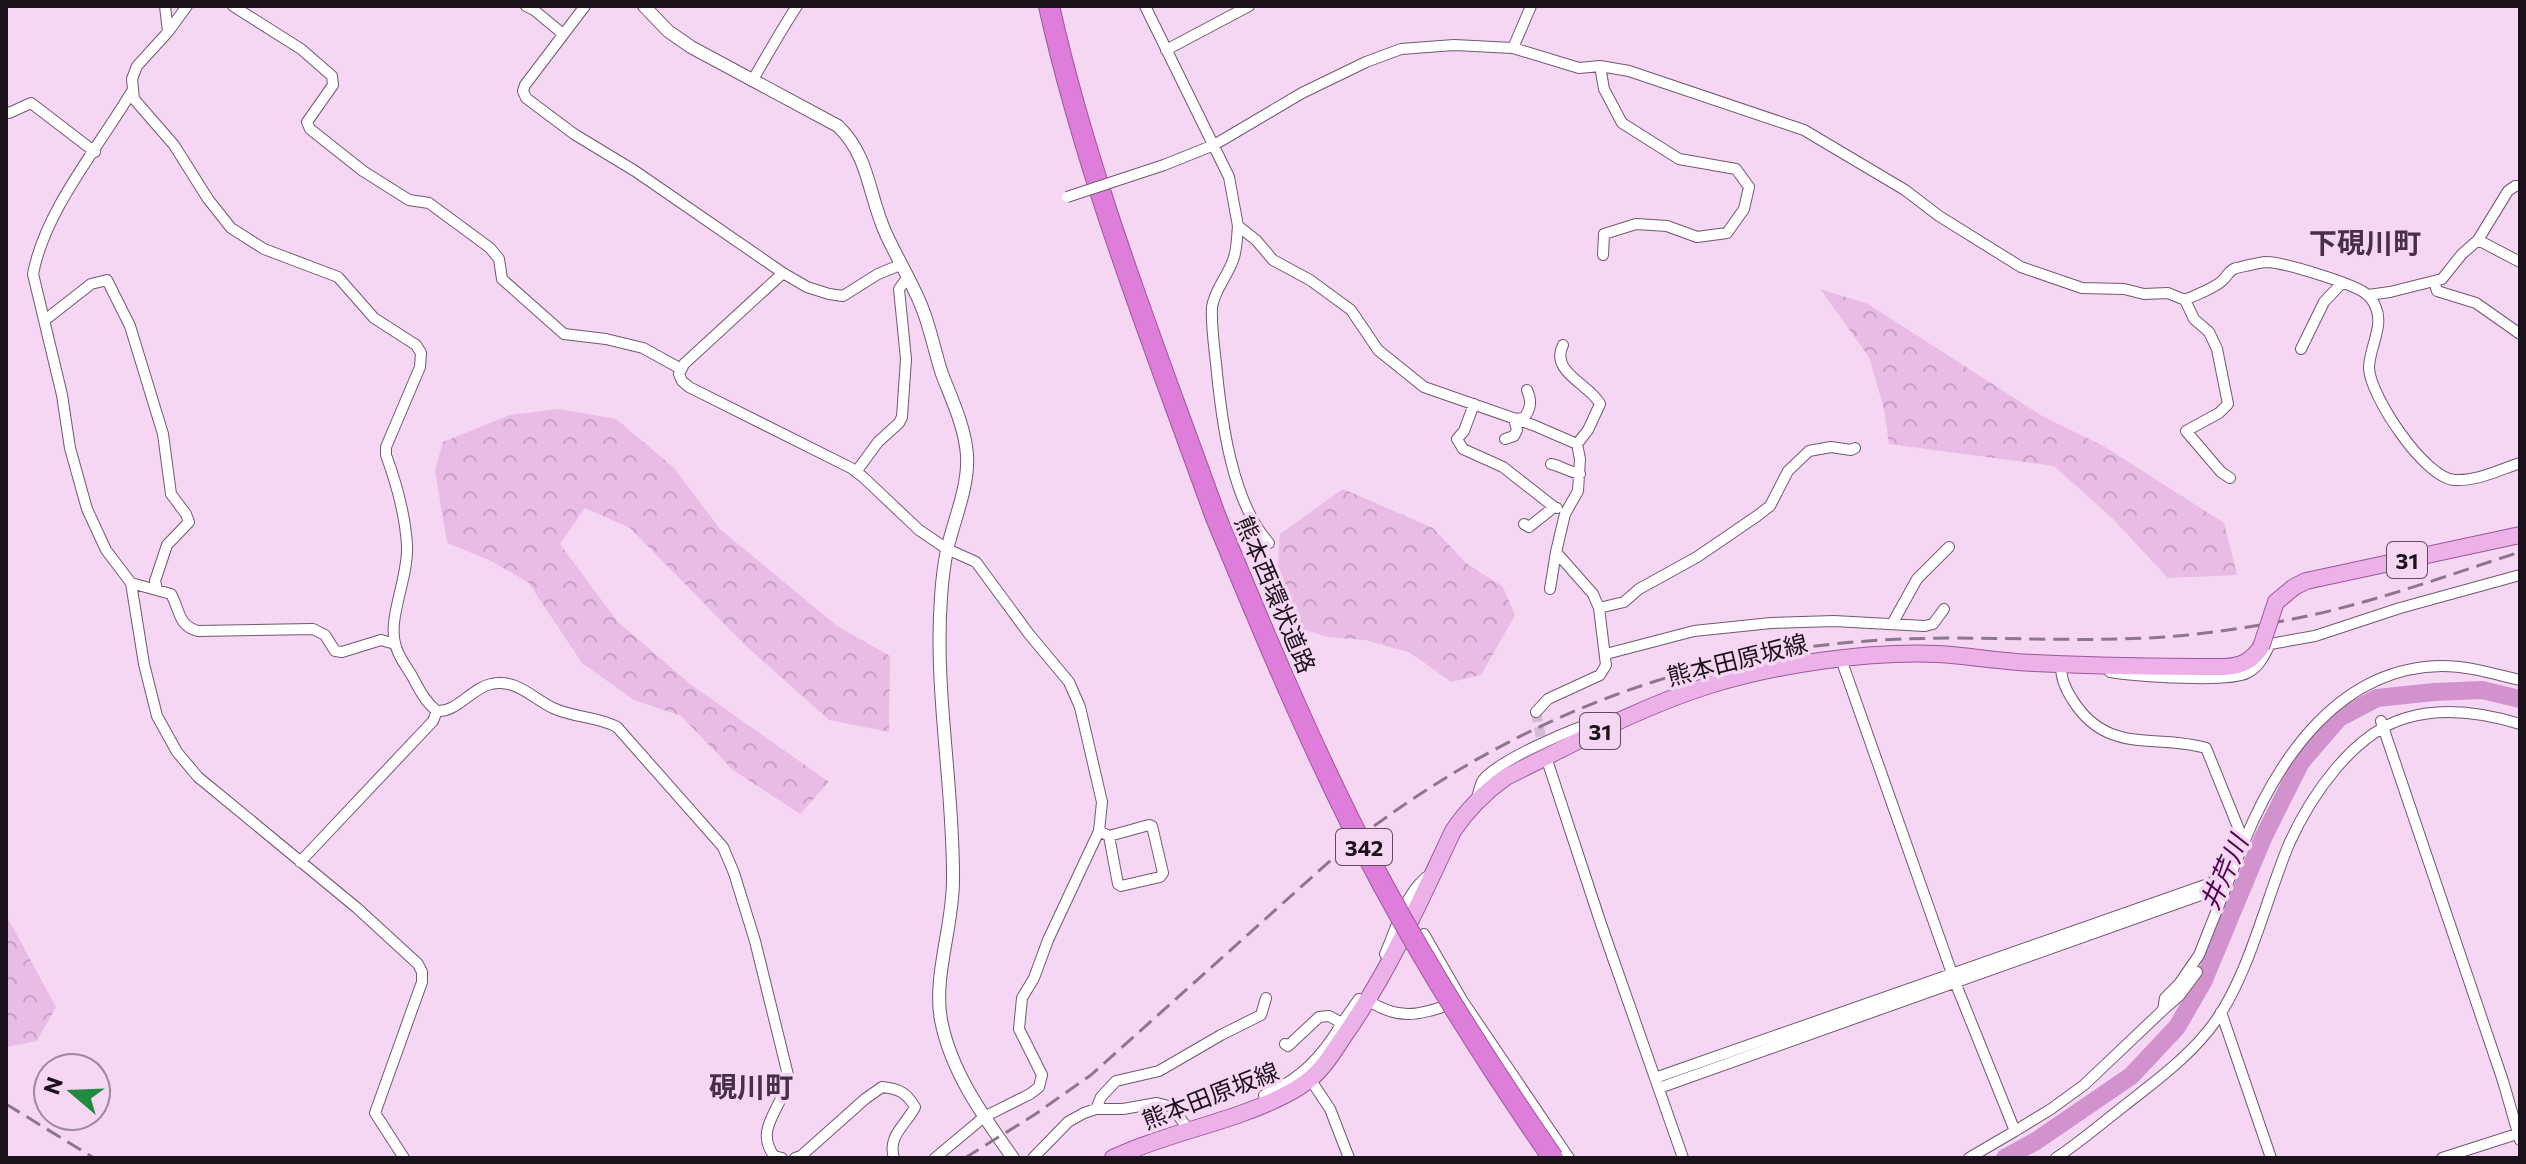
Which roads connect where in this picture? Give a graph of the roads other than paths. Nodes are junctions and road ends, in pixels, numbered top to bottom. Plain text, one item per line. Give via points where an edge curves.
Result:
1 (165, 6) edge
2 (187, 6) edge
3 (233, 6) edge
4 (526, 6) edge
5 (585, 6) edge
6 (644, 6) edge
7 (797, 6) edge
8 (1049, 6) edge
9 (1145, 6) edge
10 (1249, 6) edge
11 (1531, 6) edge
12 (168, 32) junction
13 (563, 34) junction
14 (1513, 48) junction
15 (1166, 50) junction
16 (1600, 66) junction
17 (752, 81) junction
18 (132, 91) junction
19 (6, 112) edge
20 (1214, 145) junction
21 (95, 152) junction
22 (2520, 186) edge
23 (1067, 197) dead end
24 (1238, 226) junction
25 (2478, 240) junction
26 (1603, 255) dead end
27 (2520, 262) edge
28 (900, 265) junction
29 (783, 273) junction
30 (907, 278) junction
31 (2434, 281) junction
32 (2341, 284) junction
33 (2368, 295) junction
34 (2185, 300) junction
35 (45, 320) junction
36 (2520, 334) edge
37 (1563, 345) dead end
38 (2301, 349) dead end
39 (681, 369) junction
40 (1527, 390) dead end
41 (1474, 404) junction
42 (1514, 419) junction
43 (1505, 439) dead end
44 (1577, 444) junction
45 (1855, 448) dead end
46 (2520, 463) edge
47 (1551, 464) dead end
48 (856, 472) junction
49 (1580, 474) junction
50 (2230, 478) dead end
51 (1554, 507) junction
52 (1567, 511) junction
53 (1524, 524) dead end
54 (2520, 535) edge
55 (1269, 543) dead end
56 (1949, 547) dead end
57 (947, 549) junction
58 (1556, 552) junction
59 (2520, 575) edge
60 (131, 583) junction
61 (157, 589) junction
62 (1550, 589) dead end
63 (1599, 608) junction
64 (1944, 609) dead end
65 (1892, 624) junction
66 (395, 644) junction
67 (1606, 654) junction
68 (1841, 659) junction
69 (2061, 668) junction
70 (2520, 680) edge
71 (437, 711) junction
72 (1536, 712) dead end
73 (2382, 724) junction
74 (2520, 724) edge
75 (1607, 727) junction
76 (1546, 757) junction
77 (1475, 803) junction
78 (1104, 833) junction
79 (2244, 842) junction
80 (300, 862) junction
81 (1433, 872) junction
82 (2228, 881) junction
83 (1424, 934) dead end
84 (2197, 972) dead end
85 (1954, 978) junction
86 (1266, 998) dead end
87 (1367, 1000) junction
88 (1457, 1002) junction
89 (2163, 1010) junction
90 (2221, 1012) junction
91 (1342, 1023) junction
92 (1285, 1044) dead end
93 (1310, 1079) junction
94 (1657, 1083) junction
95 (1264, 1095) dead end
96 (1096, 1109) junction
97 (984, 1117) junction
98 (1188, 1129) junction
99 (2015, 1131) junction
100 (2519, 1135) edge
101 (404, 1158) edge
102 (782, 1158) edge
103 (795, 1158) edge
104 (894, 1158) edge
105 (935, 1158) edge
106 (1013, 1158) edge
107 (1033, 1158) edge
108 (1113, 1158) edge
109 (1349, 1158) edge
110 (1553, 1158) edge
111 (1569, 1158) edge
112 (1683, 1158) edge
113 (1969, 1158) edge
114 (2056, 1158) edge
115 (2271, 1158) edge
116 (2442, 1158) edge

1 - 12 street
2 - 12 street
3 - 39 street via 301,49 332,76 333,85 307,122 338,153 406,199 429,203 490,248 505,283 564,334 643,348
4 - 13 street
5 - 13 street
6 - 17 street via 691,47
7 - 17 street
8 - 110 highway, 熊本西環状道路 / 342, bridge via 1093,167 1215,515 1278,667 1384,886 1450,1001
9 - 15 street
10 - 15 street
11 - 14 street
12 - 18 street via 137,66
13 - 29 street via 525,85 526,98
14 - 16 street via 1579,68
14 - 20 street via 1401,49 1302,93
15 - 20 street
16 - 26 street via 1604,89 1622,123 1679,159 1736,169 1749,187 1744,209 1727,233 1697,237 1667,226 1636,224 1604,234
16 - 34 street via 1681,87 1804,130 2021,267 2082,288 2168,293
17 - 28 street via 851,138
18 - 21 street
18 - 66 street via 231,228 264,249 338,277 374,318 421,353 417,376 386,447 403,506 407,548
19 - 21 street via 31,103
20 - 23 street, bridge
20 - 24 street via 1229,177
21 - 35 street via 49,223 36,258 33,274
22 - 25 street via 2508,191
24 - 41 street via 1273,260 1351,310 1378,350 1424,387
24 - 55 street via 1234,257 1212,306 1213,329 1230,453 1245,505
25 - 27 street
25 - 31 street
28 - 29 street via 843,296 807,287
28 - 30 street
29 - 39 street
30 - 48 street via 899,289 906,375 902,417
30 - 57 street via 923,311 967,457
31 - 33 street
31 - 36 street via 2437,291 2476,303
32 - 33 street
32 - 34 street via 2263,262 2231,269 2220,283
32 - 38 street via 2324,302
33 - 46 street via 2378,310 2369,367 2373,389 2424,461 2452,480 2477,478
34 - 50 street via 2217,349 2228,404 2186,431
35 - 60 street via 87,509 106,550
35 - 61 street via 91,284 107,280 130,326 163,434 171,494 189,522 167,545
37 - 44 street via 1560,360 1600,404
39 - 48 street via 679,378 689,387
40 - 42 street via 1529,411
41 - 42 street
41 - 51 street via 1457,439 1463,449 1503,467
42 - 43 street via 1517,430
42 - 44 street
44 - 49 street
45 - 63 street via 1809,451 1757,516 1624,602
47 - 49 street
48 - 57 street
49 - 52 street
51 - 52 street
51 - 53 street via 1529,527
52 - 58 street
54 - 69 main road, 熊本田原坂線 / 31, bridge via 2306,581 2276,602 2261,647 2238,667
56 - 65 street via 1917,579
57 - 78 street via 976,562 1069,682 1080,707
57 - 97 street via 939,646 953,883 940,1017 949,1051
58 - 62 street
58 - 63 street
59 - 69 street via 2315,636 2270,644 2259,665 2244,675 2151,678
60 - 61 street
60 - 80 street via 151,696 177,752 198,777
61 - 66 street via 171,594 181,622 198,631 313,629 342,652 381,640
63 - 67 street
64 - 65 street via 1933,624
65 - 67 street via 1814,621 1725,627
66 - 71 street
67 - 72 street via 1600,675 1548,699
68 - 69 main road, 熊本田原坂線 / 31 via 1937,654
68 - 75 main road, 熊本田原坂線 / 31 via 1713,684
68 - 85 street
69 - 79 street via 2070,697 2097,728 2131,741 2206,748
70 - 79 street via 2438,666 2401,672 2347,695 2300,742
71 - 80 street
71 - 102 street via 446,711 481,687 502,683 563,712 603,720 617,727 723,847 755,941 788,1075 765,1138 774,1156
73 - 74 street via 2434,712
73 - 90 street via 2333,770 2290,842 2238,981
73 - 100 street
75 - 76 main road, 熊本田原坂線 / 31
75 - 77 street via 1600,721 1590,724 1502,765 1482,781
76 - 77 main road, 熊本田原坂線 / 31 via 1506,777
76 - 94 street
77 - 81 main road, 熊本田原坂線 / 31 via 1453,831
78 - 78 street via 1118,884 1163,873 1152,826
78 - 97 street via 1022,998 1019,1029 1042,1075 1039,1087
79 - 82 street
80 - 101 street via 422,972 375,1113
81 - 87 main road, 熊本田原坂線 / 31
81 - 91 street via 1419,882 1379,967
82 - 85 street
82 - 89 street via 2199,955 2165,998
83 - 88 street
84 - 89 street
85 - 94 street
85 - 99 street
86 - 96 street via 1261,1015 1159,1071 1116,1081
87 - 88 street via 1397,1014 1415,1015
87 - 93 main road, 熊本田原坂線 / 31
88 - 111 street
89 - 99 street via 2084,1085
90 - 114 street via 2194,1048
90 - 115 street
91 - 92 street via 1319,1017
91 - 95 street via 1316,1062
93 - 98 main road, 熊本田原坂線 / 31 via 1285,1095
93 - 109 street via 1330,1109
94 - 112 street
96 - 98 street via 1157,1103 1172,1107
96 - 107 street via 1068,1122
97 - 105 street
97 - 106 street
98 - 108 main road, 熊本田原坂線 / 31
99 - 113 street
100 - 116 street
103 - 104 street via 882,1087 902,1091 915,1107 894,1135

